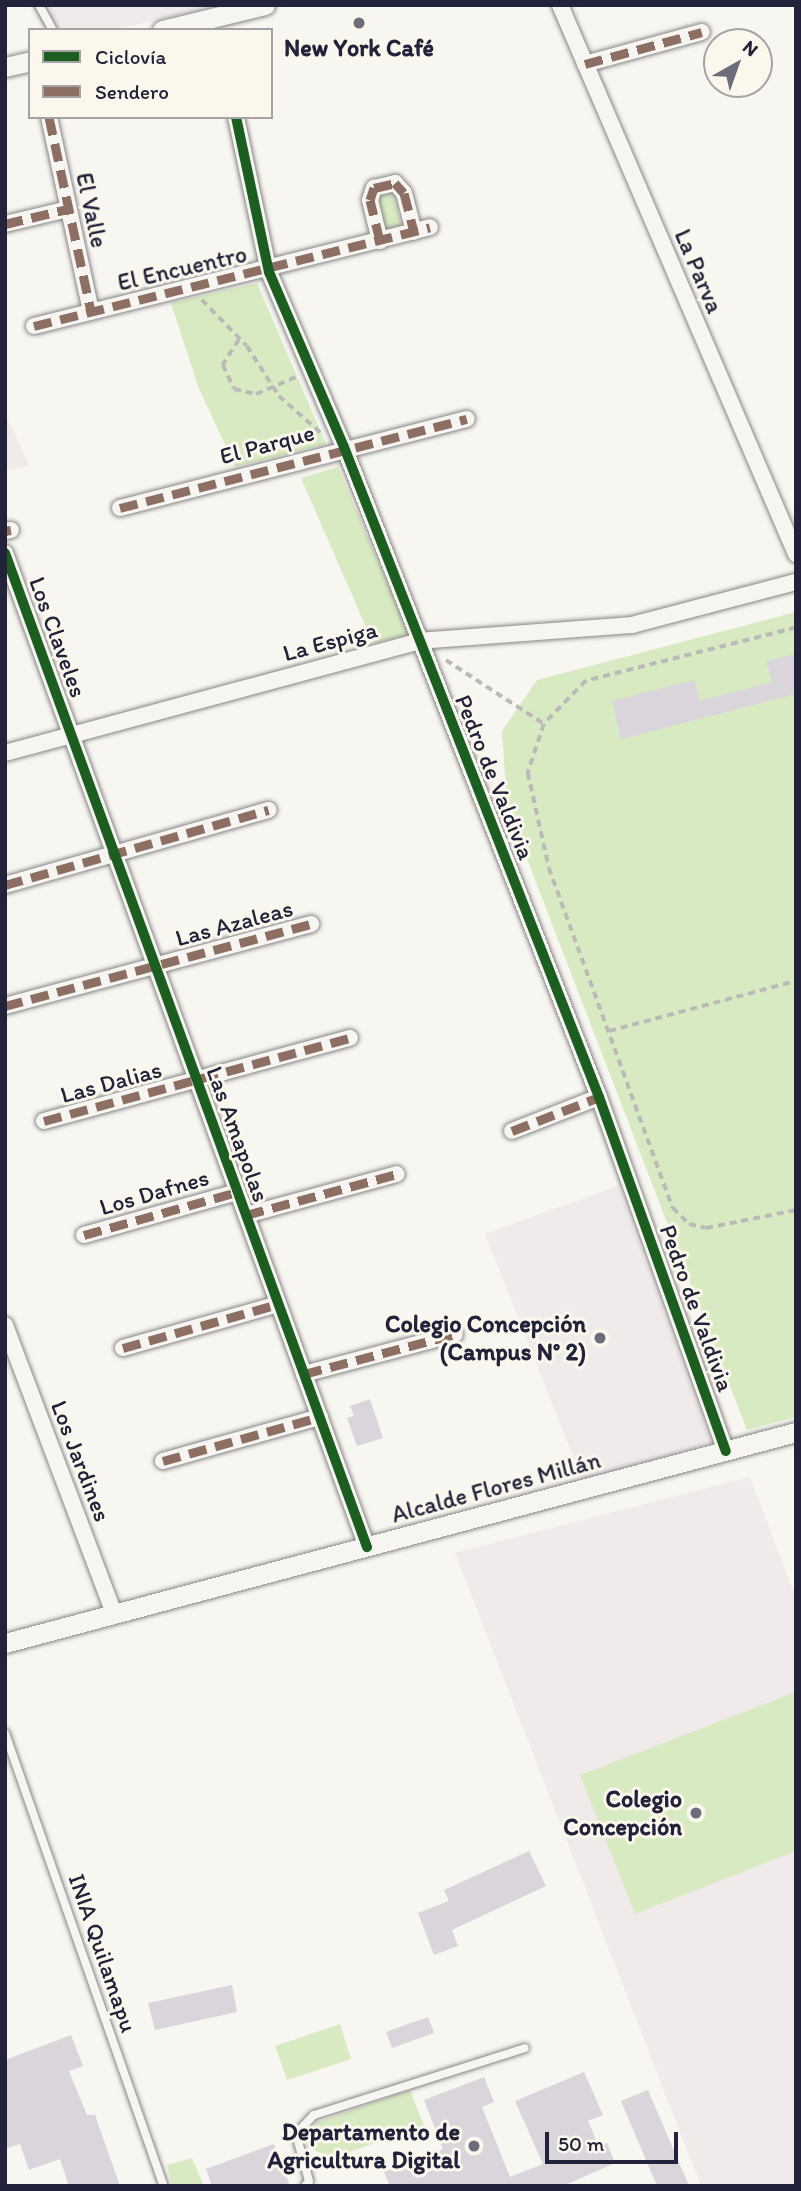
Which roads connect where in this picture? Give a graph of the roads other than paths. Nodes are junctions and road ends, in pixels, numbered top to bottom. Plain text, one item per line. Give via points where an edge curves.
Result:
1 (39, 5) edge
2 (265, 5) edge
3 (560, 5) edge
4 (215, 17) edge
5 (52, 28) edge
6 (170, 28) edge
7 (702, 32) dead end
8 (28, 61) edge
9 (585, 64) junction
10 (5, 67) edge
11 (49, 119) edge
12 (236, 119) edge
13 (68, 209) junction
14 (5, 224) edge
15 (430, 227) dead end
16 (414, 232) junction
17 (380, 241) junction
18 (269, 272) junction
19 (91, 312) junction
20 (34, 326) dead end
21 (467, 419) dead end
22 (344, 447) junction
23 (120, 508) dead end
24 (5, 553) edge
25 (796, 554) edge
26 (796, 582) edge
27 (419, 641) junction
28 (71, 735) junction
29 (5, 753) edge
30 (269, 810) dead end
31 (114, 854) junction
32 (5, 885) edge
33 (311, 925) dead end
34 (155, 966) junction
35 (5, 1006) edge
36 (350, 1038) dead end
37 (197, 1080) junction
38 (599, 1097) junction
39 (44, 1121) dead end
40 (512, 1130) dead end
41 (397, 1174) dead end
42 (237, 1192) junction
43 (246, 1215) junction
44 (84, 1235) dead end
45 (278, 1304) junction
46 (5, 1325) edge
47 (455, 1334) dead end
48 (123, 1348) dead end
49 (304, 1374) junction
50 (320, 1417) junction
51 (796, 1432) edge
52 (726, 1451) junction
53 (163, 1461) dead end
54 (367, 1546) junction
55 (114, 1614) junction
56 (5, 1643) edge
57 (5, 1733) edge
58 (525, 2048) dead end
59 (164, 2186) edge
60 (305, 2186) edge

1 - 5 lane
2 - 4 street
3 - 9 street, La Parva
4 - 6 street
7 - 9 street
8 - 10 street
9 - 25 street, La Parva
11 - 13 street, El Valle
12 - 18 street, Pedro de Valdivia
13 - 14 street
13 - 19 street, El Valle
15 - 16 street, El Encuentro
16 - 17 street, El Encuentro
16 - 17 street via 404,193 395,183 374,188 370,200
17 - 18 street, El Encuentro
18 - 19 street, El Encuentro
18 - 22 street, Pedro de Valdivia
19 - 20 street, El Encuentro
21 - 22 street, El Parque
22 - 23 street, El Parque
22 - 27 street, Pedro de Valdivia
24 - 28 street, Los Claveles
26 - 27 street, La Espiga via 632,625
27 - 28 street, La Espiga
27 - 38 street, Pedro de Valdivia
28 - 29 street, La Espiga
28 - 31 street, Las Amapolas
30 - 31 street
31 - 32 street
31 - 34 street, Las Amapolas
33 - 34 street, Las Azaleas
34 - 35 street, Las Azaleas
34 - 37 street, Las Amapolas
36 - 37 street, Las Dalias
37 - 39 street, Las Dalias
37 - 42 street, Las Amapolas
38 - 40 street
38 - 52 street, Pedro de Valdivia
41 - 43 street
42 - 43 street, Las Amapolas
42 - 44 street, Los Dafnes
43 - 45 street, Las Amapolas
45 - 48 street
45 - 49 street, Las Amapolas
46 - 55 street, Los Jardines
47 - 49 street
49 - 50 street, Las Amapolas
50 - 53 street
50 - 54 street, Las Amapolas
51 - 52 street, Alcalde Flores Millán
52 - 54 street, Alcalde Flores Millán
54 - 55 street, Alcalde Flores Millán
55 - 56 street, Alcalde Flores Millán
57 - 59 lane, INIA Quilamapu
58 - 60 lane via 314,2115 296,2134 309,2182

